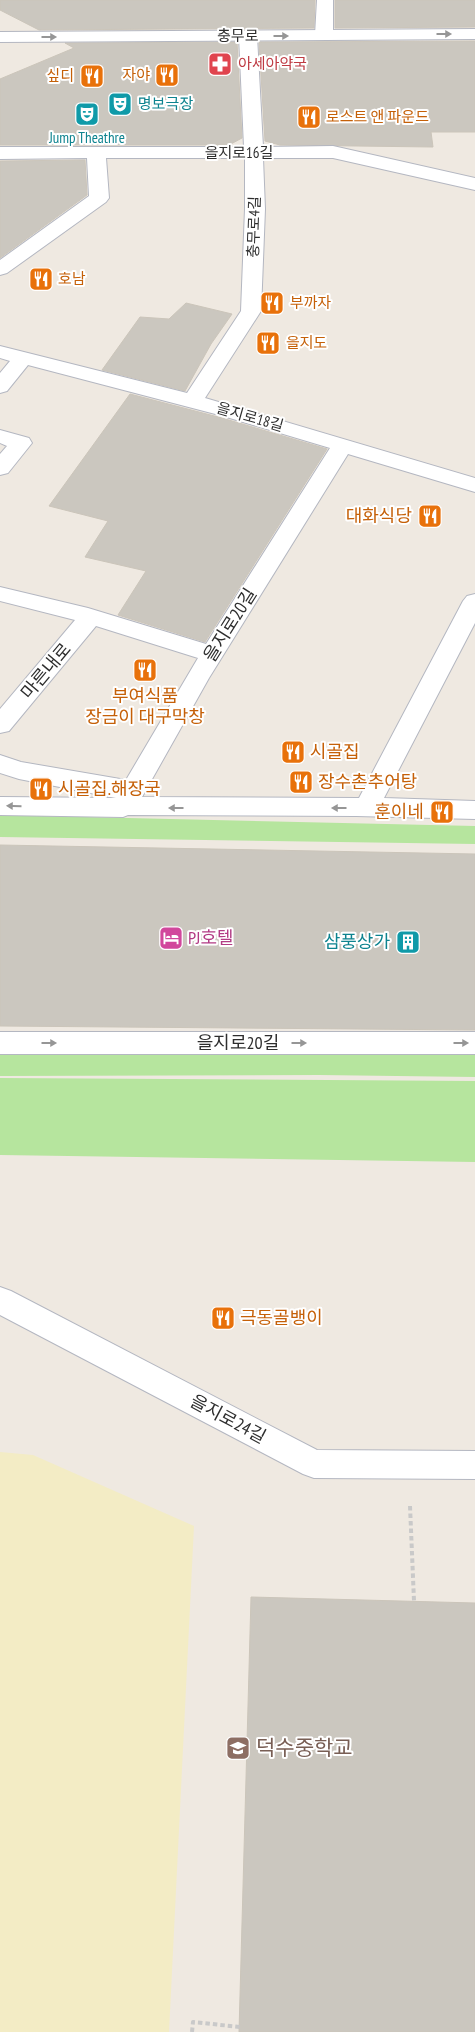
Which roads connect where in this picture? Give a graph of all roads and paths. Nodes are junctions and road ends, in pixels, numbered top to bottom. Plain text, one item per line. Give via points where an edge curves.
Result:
1 (325, 0) edge
2 (475, 34) edge
3 (324, 35) junction
4 (248, 36) junction
5 (0, 37) edge
6 (96, 153) junction
7 (254, 153) junction
8 (0, 154) edge
9 (475, 184) edge
10 (0, 269) edge
11 (0, 352) edge
12 (23, 358) junction
13 (0, 387) edge
14 (192, 401) junction
15 (0, 436) edge
16 (343, 445) junction
17 (0, 468) edge
18 (475, 485) edge
19 (0, 594) edge
20 (475, 601) edge
21 (91, 618) junction
22 (211, 654) junction
23 (0, 724) edge
24 (0, 764) edge
25 (127, 799) junction
26 (0, 806) edge
27 (368, 808) junction
28 (475, 810) edge
29 (0, 1043) edge
30 (475, 1043) edge
31 (0, 1300) edge
32 (408, 1464) junction
33 (475, 1465) edge
34 (414, 1601) dead end
35 (240, 2027) dead end
36 (192, 2032) edge

1 - 3 street
3 -> 2 street, 충무로
4 -> 3 street, 충무로
5 -> 4 street, 충무로
4 - 7 street, 충무로4길
6 - 7 street, 을지로16길
6 - 8 street, 을지로16길
6 - 10 street via 100,198
7 - 9 street, 을지로16길 via 333,152
7 - 14 street, 충무로4길 via 251,311
11 - 12 street, 을지로18길
12 - 13 street
12 - 14 street, 을지로18길
14 - 16 street, 을지로18길
15 - 17 street via 21,443
16 - 18 street, 을지로18길
16 - 22 street, 을지로20길
19 - 21 street
20 - 27 street
21 - 22 street
21 - 23 street, 마른내로
22 - 25 street, 을지로20길
24 - 25 street
25 -> 26 street
27 -> 25 street
27 - 28 street
29 -> 30 street, 을지로20길
31 - 32 street, 을지로24길 via 314,1464
32 - 33 street, 을지로24길
32 - 34 path
35 - 36 path via 192,2022

